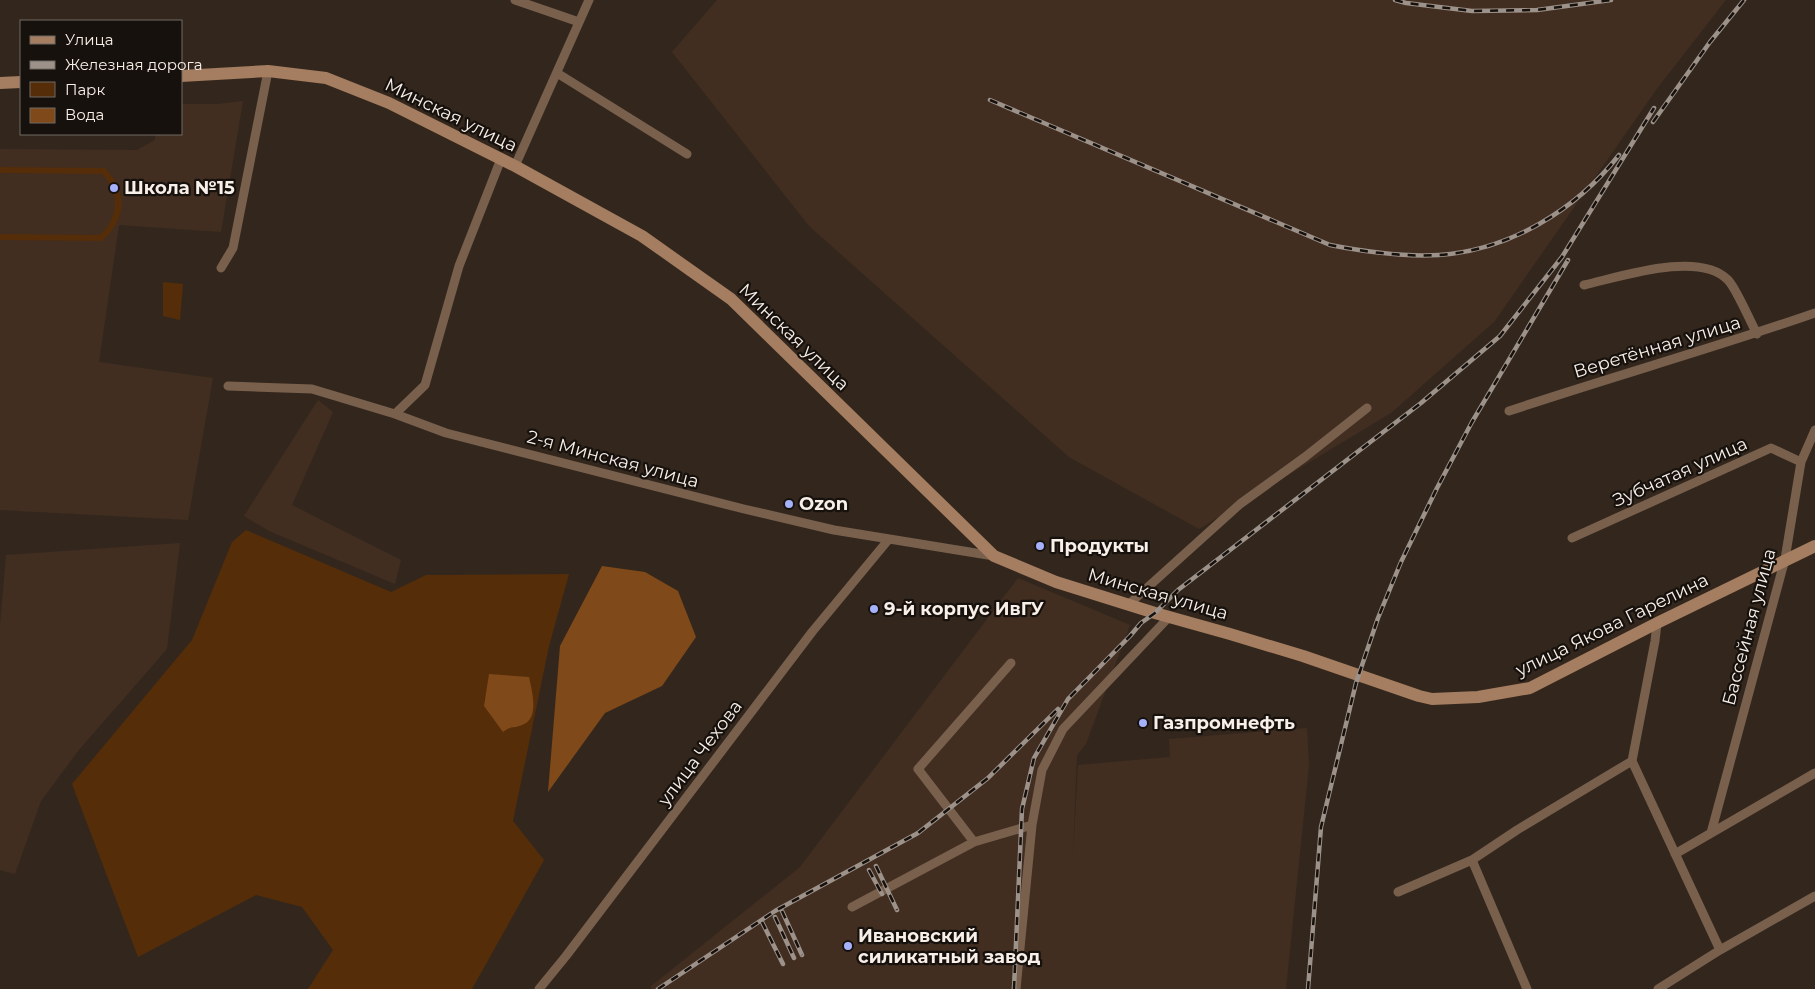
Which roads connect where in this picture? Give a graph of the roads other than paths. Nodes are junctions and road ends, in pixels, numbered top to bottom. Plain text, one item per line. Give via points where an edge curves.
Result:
1 (515, 0) edge
2 (590, 0) edge
3 (580, 22) junction
4 (268, 71) junction
5 (557, 73) junction
6 (182, 76) edge
7 (20, 82) edge
8 (0, 83) edge
9 (687, 154) dead end
10 (501, 159) junction
11 (515, 166) junction
12 (221, 268) dead end
13 (1584, 285) dead end
14 (1815, 314) edge
15 (1757, 334) junction
16 (228, 386) dead end
17 (1368, 408) dead end
18 (1509, 411) dead end
19 (395, 414) junction
20 (1815, 430) edge
21 (1801, 462) junction
22 (889, 538) junction
23 (1572, 538) dead end
24 (1815, 546) edge
25 (994, 556) junction
26 (1785, 559) junction
27 (1128, 604) junction
28 (1170, 617) junction
29 (1657, 623) junction
30 (1011, 663) dead end
31 (1358, 675) joint
32 (1632, 761) junction
33 (1815, 773) edge
34 (1032, 825) junction
35 (1710, 833) junction
36 (974, 842) junction
37 (1675, 854) junction
38 (1472, 860) junction
39 (1398, 892) dead end
40 (1815, 896) edge
41 (852, 907) dead end
42 (1720, 950) junction
43 (539, 989) edge
44 (1016, 989) edge
45 (1527, 989) edge
46 (1658, 989) edge

1 - 3 street
2 - 3 street
3 - 5 street
4 - 6 main road, Минская улица
4 - 10 main road, Минская улица via 326,78 389,103
4 - 12 street via 232,248
5 - 9 street
5 - 11 street
7 - 8 main road
10 - 11 main road, Минская улица
10 - 19 street via 459,266 425,386
11 - 25 main road, Минская улица via 642,236 731,299
13 - 15 street via 1667,266 1708,268 1729,280
14 - 15 street, Веретённая улица
15 - 18 street, Веретённая улица
16 - 19 street, 2-я Минская улица via 312,389
17 - 27 street via 1240,504
19 - 22 street, 2-я Минская улица via 446,433 744,509 834,530
20 - 21 street, Бассейная улица
21 - 23 street, Зубчатая улица via 1771,448
21 - 26 street, Бассейная улица
22 - 25 street, 2-я Минская улица
22 - 43 street, улица Чехова via 812,632
24 - 26 main road, улица Якова Гарелина
25 - 27 main road, Минская улица via 1041,577
26 - 29 main road, улица Якова Гарелина
26 - 35 street, Бассейная улица
27 - 28 main road, Минская улица
28 - 31 main road, Минская улица
28 - 34 street via 1063,729 1042,770
29 - 31 main road, улица Якова Гарелина via 1521,690 1478,697 1432,699
29 - 32 street
30 - 36 street via 918,769
32 - 37 street
32 - 38 street
33 - 35 street
34 - 36 street
34 - 44 street
35 - 37 street
36 - 41 street
37 - 42 street
38 - 39 street
38 - 45 street
40 - 42 street
42 - 46 street

